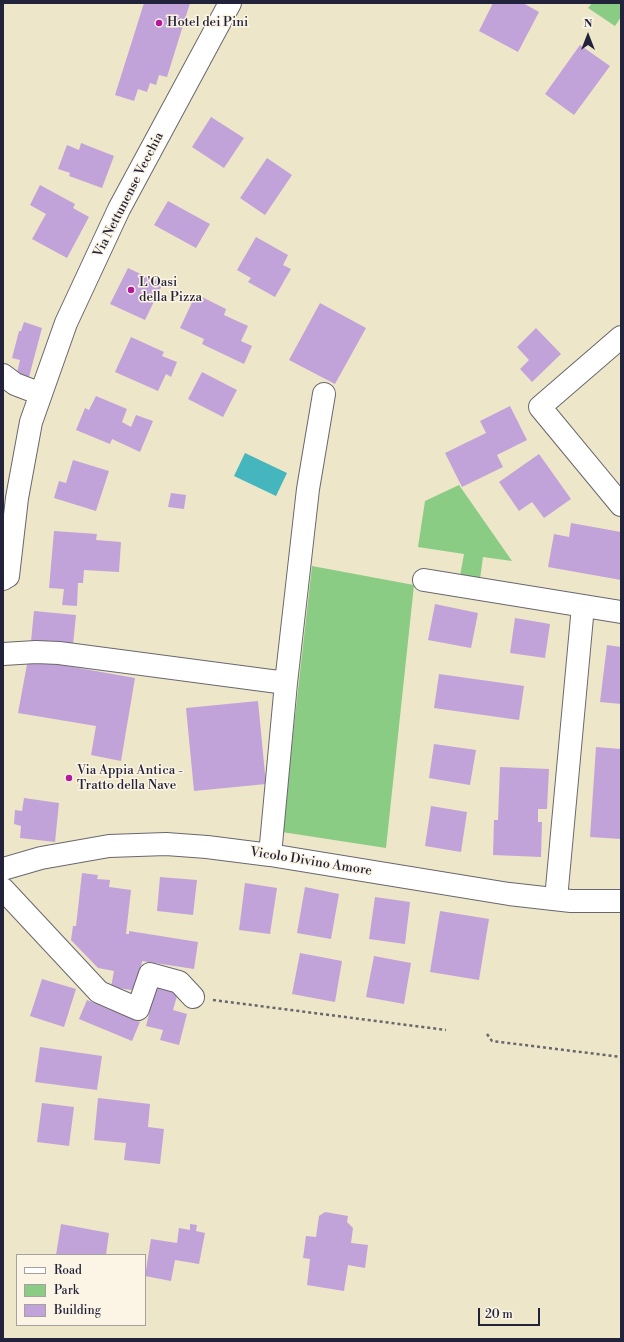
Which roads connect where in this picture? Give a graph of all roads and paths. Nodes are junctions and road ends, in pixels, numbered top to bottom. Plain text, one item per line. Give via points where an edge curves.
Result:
1 (230, 3) edge
2 (621, 337) edge
3 (3, 375) edge
4 (41, 394) junction
5 (324, 394) dead end
6 (621, 505) edge
7 (3, 579) edge
8 (424, 580) dead end
9 (583, 606) junction
10 (621, 612) edge
11 (3, 654) edge
12 (286, 683) junction
13 (270, 855) junction
14 (3, 869) edge
15 (3, 889) edge
16 (556, 899) junction
17 (621, 901) edge
18 (193, 997) joint
19 (446, 1030) dead end
20 (487, 1034) dead end
21 (621, 1057) edge

1 - 4 street, Via Nettunense Vecchia via 119,209 66,323
2 - 6 street via 540,407
3 - 4 street via 14,384
4 - 7 street, Via Nettunense Vecchia via 31,422 17,498 8,576
5 - 12 street via 308,489
8 - 9 street
9 - 10 street
9 - 16 street
11 - 12 street via 49,652
12 - 13 street
13 - 14 street, Vicolo Divino Amore via 185,845 124,844 42,858
13 - 16 street, Vicolo Divino Amore via 509,894
15 - 18 street via 99,992 138,1009 150,974 179,982
16 - 17 street, Vicolo Divino Amore
18 - 19 path
20 - 21 path via 492,1041

